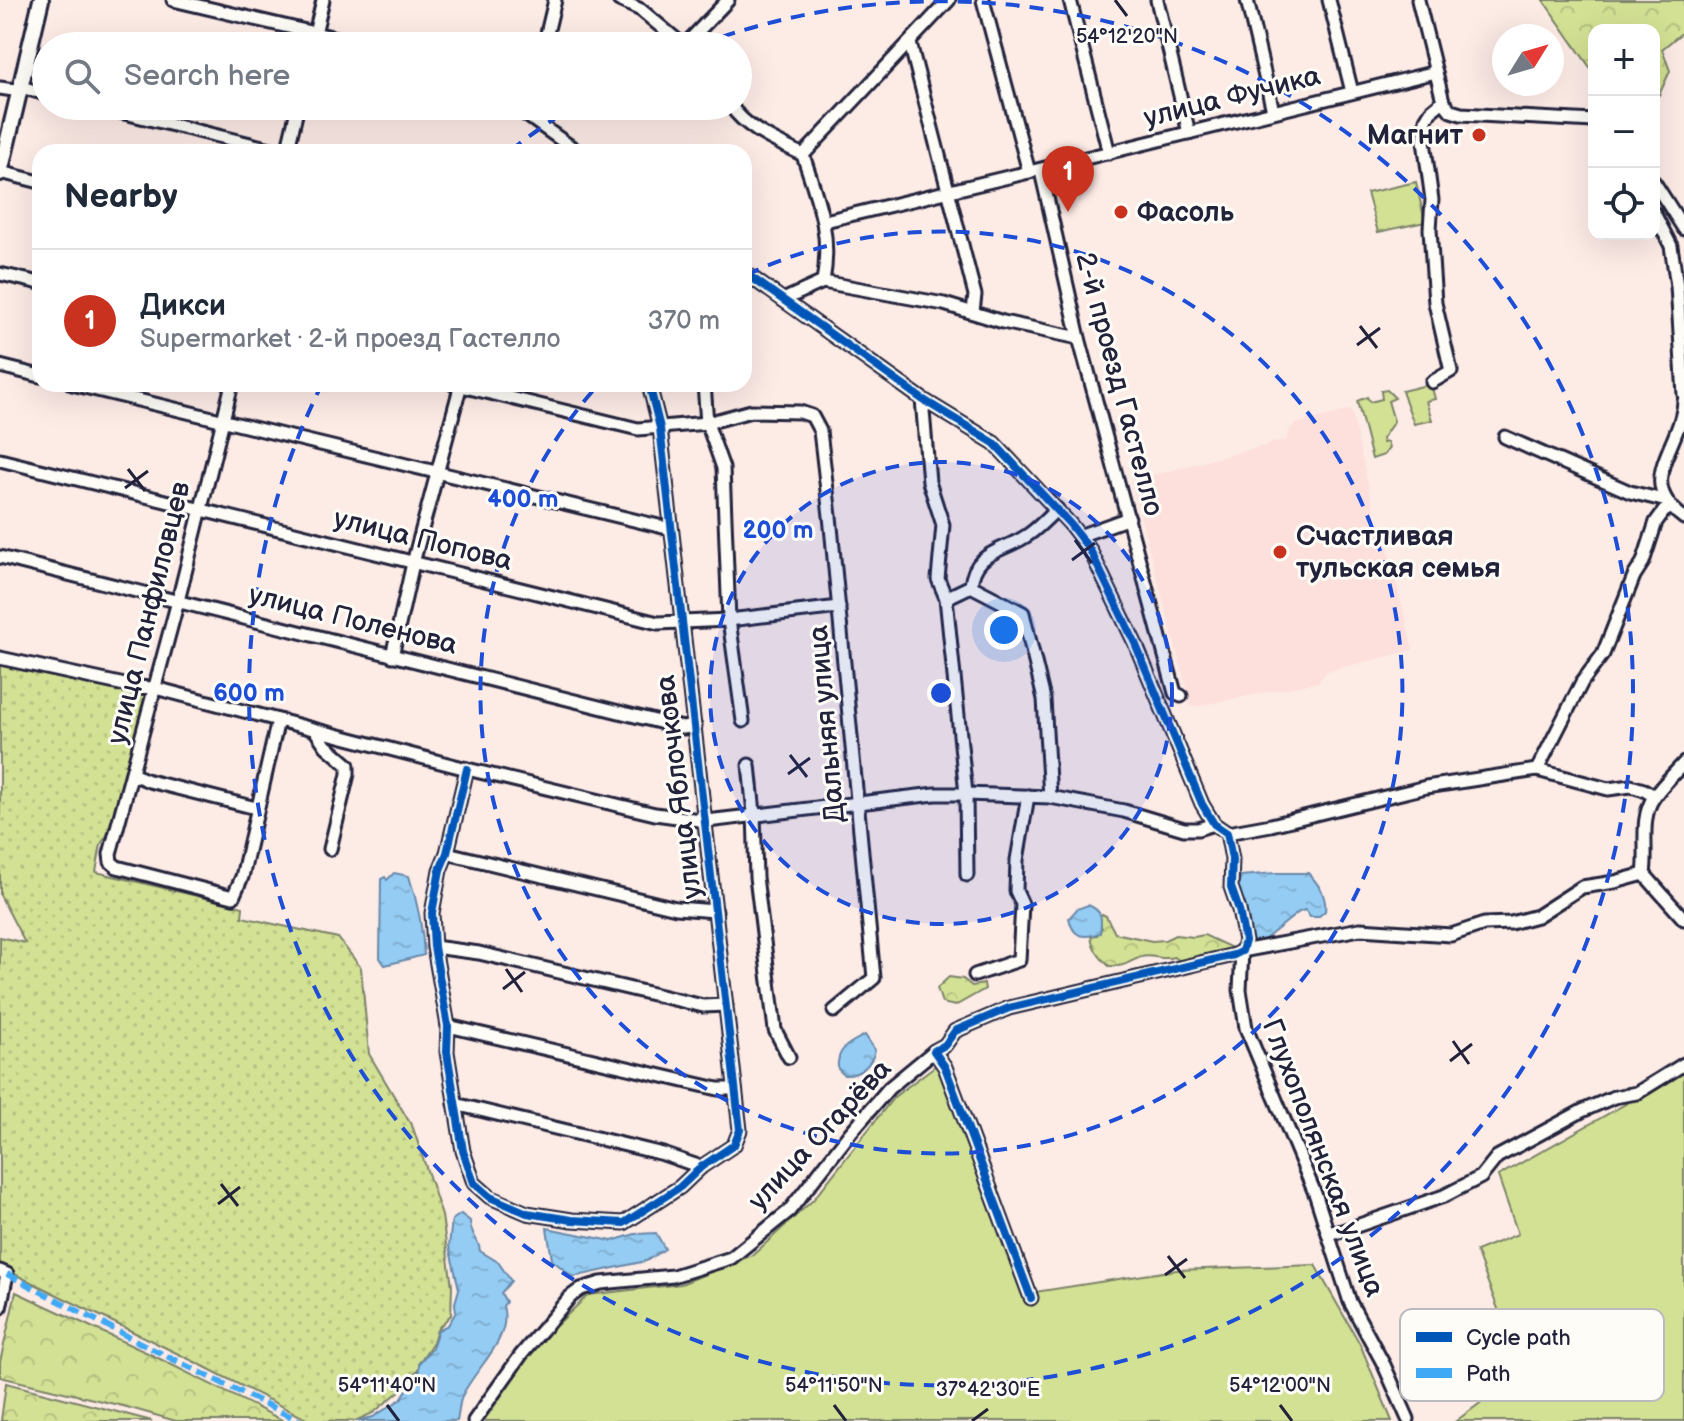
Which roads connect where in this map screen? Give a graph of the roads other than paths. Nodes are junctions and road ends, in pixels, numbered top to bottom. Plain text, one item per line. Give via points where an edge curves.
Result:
1 (41, 0) edge
2 (173, 0) edge
3 (323, 0) edge
4 (555, 0) edge
5 (619, 0) edge
6 (728, 0) edge
7 (949, 0) edge
8 (983, 0) edge
9 (1070, 0) edge
10 (1157, 0) edge
11 (1247, 0) edge
12 (1329, 0) edge
13 (1418, 0) edge
14 (34, 32) edge
15 (311, 32) edge
16 (315, 32) edge
17 (547, 32) edge
18 (667, 32) edge
19 (697, 32) edge
20 (32, 40) edge
21 (910, 43) junction
22 (1436, 72) junction
23 (0, 88) edge
24 (21, 89) junction
25 (32, 91) edge
26 (1352, 92) junction
27 (1443, 101) junction
28 (1273, 111) junction
29 (154, 120) edge
30 (294, 120) edge
31 (534, 120) edge
32 (744, 120) edge
33 (1588, 121) edge
34 (1189, 133) junction
35 (252, 144) edge
36 (287, 144) edge
37 (567, 144) edge
38 (1109, 153) junction
39 (803, 155) junction
40 (0, 172) edge
41 (1035, 172) junction
42 (32, 180) edge
43 (949, 190) junction
44 (1660, 191) edge
45 (825, 221) junction
46 (1660, 225) edge
47 (1684, 229) edge
48 (0, 274) edge
49 (752, 278) edge
50 (32, 281) edge
51 (823, 282) junction
52 (1680, 290) edge
53 (783, 300) junction
54 (973, 311) junction
55 (1079, 338) junction
56 (0, 366) edge
57 (32, 374) edge
58 (1432, 382) dead end
59 (105, 392) edge
60 (230, 392) edge
61 (456, 392) edge
62 (487, 392) edge
63 (651, 392) edge
64 (705, 392) edge
65 (1684, 398) edge
66 (922, 399) junction
67 (223, 421) junction
68 (707, 423) junction
69 (660, 428) junction
70 (1505, 437) dead end
71 (0, 460) edge
72 (438, 472) junction
73 (1659, 476) junction
74 (1638, 494) junction
75 (1667, 504) junction
76 (1057, 509) junction
77 (200, 511) junction
78 (1129, 518) junction
79 (1684, 518) edge
80 (671, 529) junction
81 (1079, 536) junction
82 (0, 557) edge
83 (413, 563) junction
84 (971, 586) junction
85 (946, 598) junction
86 (178, 601) junction
87 (839, 607) junction
88 (729, 620) junction
89 (682, 622) junction
90 (392, 656) junction
91 (0, 658) edge
92 (155, 688) junction
93 (1181, 696) dead end
94 (278, 720) junction
95 (743, 721) dead end
96 (695, 726) junction
97 (315, 729) junction
98 (1684, 763) edge
99 (749, 765) dead end
100 (467, 769) junction
101 (1537, 770) junction
102 (132, 774) junction
103 (966, 794) junction
104 (1657, 794) junction
105 (1028, 796) junction
106 (1050, 797) junction
107 (858, 803) junction
108 (256, 808) junction
109 (754, 813) junction
110 (707, 821) junction
111 (1214, 824) junction
112 (1227, 833) junction
113 (330, 849) dead end
114 (447, 853) junction
115 (1644, 874) junction
116 (967, 875) dead end
117 (716, 911) junction
118 (1684, 919) edge
119 (1243, 946) junction
120 (434, 947) junction
121 (975, 975) dead end
122 (726, 1005) junction
123 (834, 1011) dead end
124 (448, 1026) junction
125 (934, 1051) junction
126 (789, 1057) dead end
127 (1684, 1064) edge
128 (735, 1089) junction
129 (455, 1104) junction
130 (701, 1167) junction
131 (1328, 1231) junction
132 (3, 1272) edge
133 (1031, 1298) dead end
134 (0, 1308) edge
135 (1408, 1419) edge
136 (474, 1421) edge

1 - 14 main road
2 - 15 street
3 - 16 street
4 - 17 street
5 - 18 street
6 - 19 street
7 - 21 street
8 - 41 street, 2-й проезд Гастелло
9 - 38 street
10 - 34 street
11 - 28 street
12 - 26 street
13 - 22 street
20 - 24 main road
21 - 39 street
21 - 43 street
22 - 26 street, улица Фучика
22 - 27 street
23 - 24 street
24 - 25 street
24 - 40 main road
26 - 28 street, улица Фучика
27 - 33 street via 1461,114
27 - 58 street via 1426,119 1424,141 1435,303 1451,371
28 - 34 street, улица Фучика
29 - 35 street
30 - 36 street
31 - 37 street
32 - 39 street
34 - 38 street, улица Фучика
38 - 41 street, улица Фучика
39 - 45 street
40 - 42 street
41 - 43 street, улица Фучика
41 - 55 street, 2-й проезд Гастелло
43 - 45 street, улица Фучика
43 - 54 street via 975,295
44 - 47 street
45 - 51 street
46 - 52 street via 1671,246
48 - 50 street
49 - 53 street
51 - 53 street
51 - 54 street
52 - 65 street
53 - 66 street
54 - 55 street
55 - 78 street, 2-й проезд Гастелло
56 - 57 street
59 - 67 street
60 - 67 street, улица Панфиловцев
61 - 72 street
62 - 69 street via 638,429
63 - 69 street, улица Яблочкова
64 - 68 street
65 - 73 street via 1679,430
66 - 76 street via 994,443
66 - 85 street via 929,482 943,525 938,579
67 - 72 street
67 - 77 street, улица Панфиловцев
68 - 69 street
68 - 87 street, Дальняя улица via 751,411 812,416 820,431
68 - 88 street via 723,468
69 - 80 street, улица Яблочкова
70 - 74 street
71 - 77 street, улица Попова
72 - 80 street
72 - 83 street
73 - 74 street
73 - 75 street
74 - 75 street
75 - 79 street
75 - 101 street via 1603,654 1582,682
76 - 81 street
76 - 84 street via 1026,537 983,558
77 - 83 street, улица Попова
77 - 86 street, улица Панфиловцев
78 - 81 street
78 - 93 street, 2-й проезд Гастелло via 1175,693
80 - 89 street, улица Яблочкова
81 - 111 street via 1135,643
82 - 86 street, улица Поленова
83 - 89 street, улица Попова via 658,623
83 - 90 street
84 - 85 street
84 - 106 street via 1023,613 1044,699
85 - 103 street
86 - 90 street, улица Поленова
86 - 92 street, улица Панфиловцев
87 - 88 street, улица Попова
87 - 107 street, Дальняя улица
88 - 89 street, улица Попова
88 - 95 street
89 - 96 street, улица Яблочкова
90 - 96 street, улица Поленова via 683,728
91 - 92 street
92 - 94 street
92 - 102 street, улица Панфиловцев
94 - 97 street
94 - 108 street
96 - 110 street, улица Яблочкова
97 - 100 street
97 - 113 street via 348,765
98 - 104 street
99 - 109 street
100 - 110 street via 655,814
100 - 114 street
101 - 104 street via 1608,789 1631,786
101 - 112 street via 1426,787
102 - 108 street
102 - 108 street, улица Панфиловцев via 110,854 117,867 233,897
103 - 105 street
103 - 107 street
103 - 116 street
104 - 115 street via 1645,831
105 - 106 street
105 - 121 street via 1017,860 1016,891 1022,904 1019,960
106 - 111 street via 1184,829
107 - 109 street
107 - 123 street, Дальняя улица via 874,978
109 - 110 street
109 - 126 street via 756,877 775,1030
110 - 117 street, улица Яблочкова
111 - 112 street
112 - 119 street, Глухополянская улица
114 - 117 street via 676,908
114 - 120 street via 432,913
115 - 118 street
115 - 119 street, улица Огарёва via 1582,887 1537,916 1451,935 1360,929
117 - 122 street, улица Яблочкова
119 - 125 street, улица Огарёва via 1234,955 1009,1008 955,1031
119 - 131 street, Глухополянская улица via 1240,990 1246,1028
120 - 122 street via 703,1006
120 - 124 street
122 - 128 street, улица Яблочкова
124 - 128 street
124 - 129 street
125 - 133 street via 945,1067
125 - 136 street, улица Огарёва via 889,1088 789,1211 731,1258 673,1276 601,1283 570,1297
127 - 131 street via 1637,1093 1582,1111 1497,1157 1481,1177 1444,1196 1339,1232
128 - 130 street, улица Яблочкова via 740,1134 734,1145
129 - 130 street
129 - 130 street via 474,1183 490,1197 527,1213 624,1223
131 - 135 street, Глухополянская улица via 1350,1302
132 - 134 street

